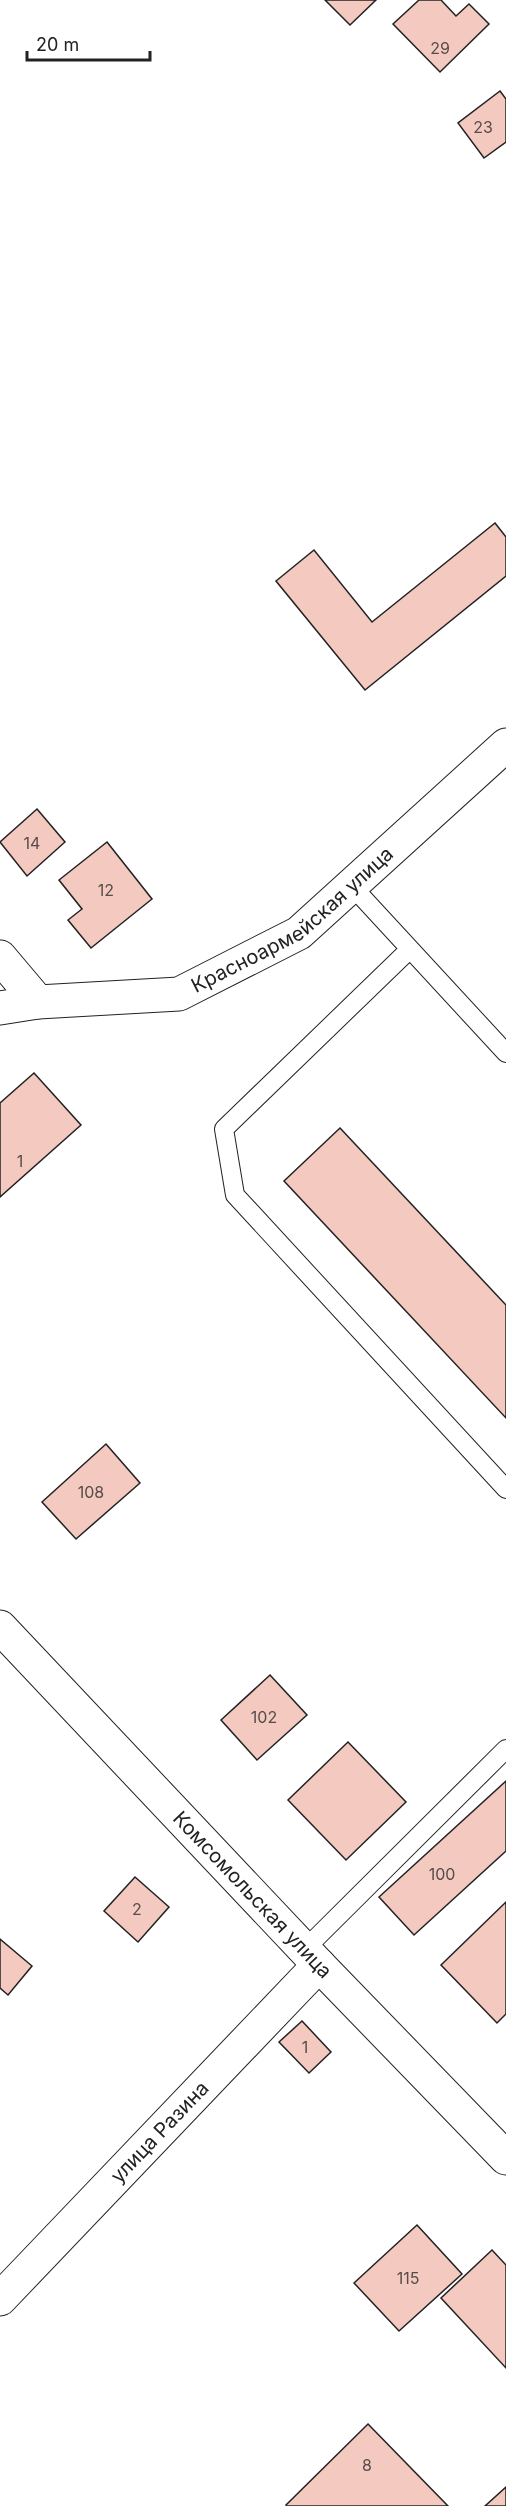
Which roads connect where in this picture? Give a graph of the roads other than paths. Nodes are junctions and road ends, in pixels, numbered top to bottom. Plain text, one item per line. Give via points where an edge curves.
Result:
1 (506, 745) edge
2 (351, 885) junction
3 (410, 949) junction
4 (0, 957) edge
5 (38, 1002) junction
6 (0, 1008) edge
7 (506, 1053) edge
8 (506, 1489) edge
9 (0, 1627) edge
10 (506, 1749) edge
11 (312, 1958) junction
12 (506, 2158) edge
13 (0, 2299) edge

1 - 2 street, Красноармейская улица
2 - 3 lane
2 - 5 street, Красноармейская улица via 299,933 179,994
3 - 7 lane
3 - 8 lane via 224,1129 235,1196
4 - 5 street
5 - 6 street, Красноармейская улица
9 - 11 street, Комсомольская улица
10 - 11 lane
11 - 12 street, Комсомольская улица
11 - 13 street, улица Разина

